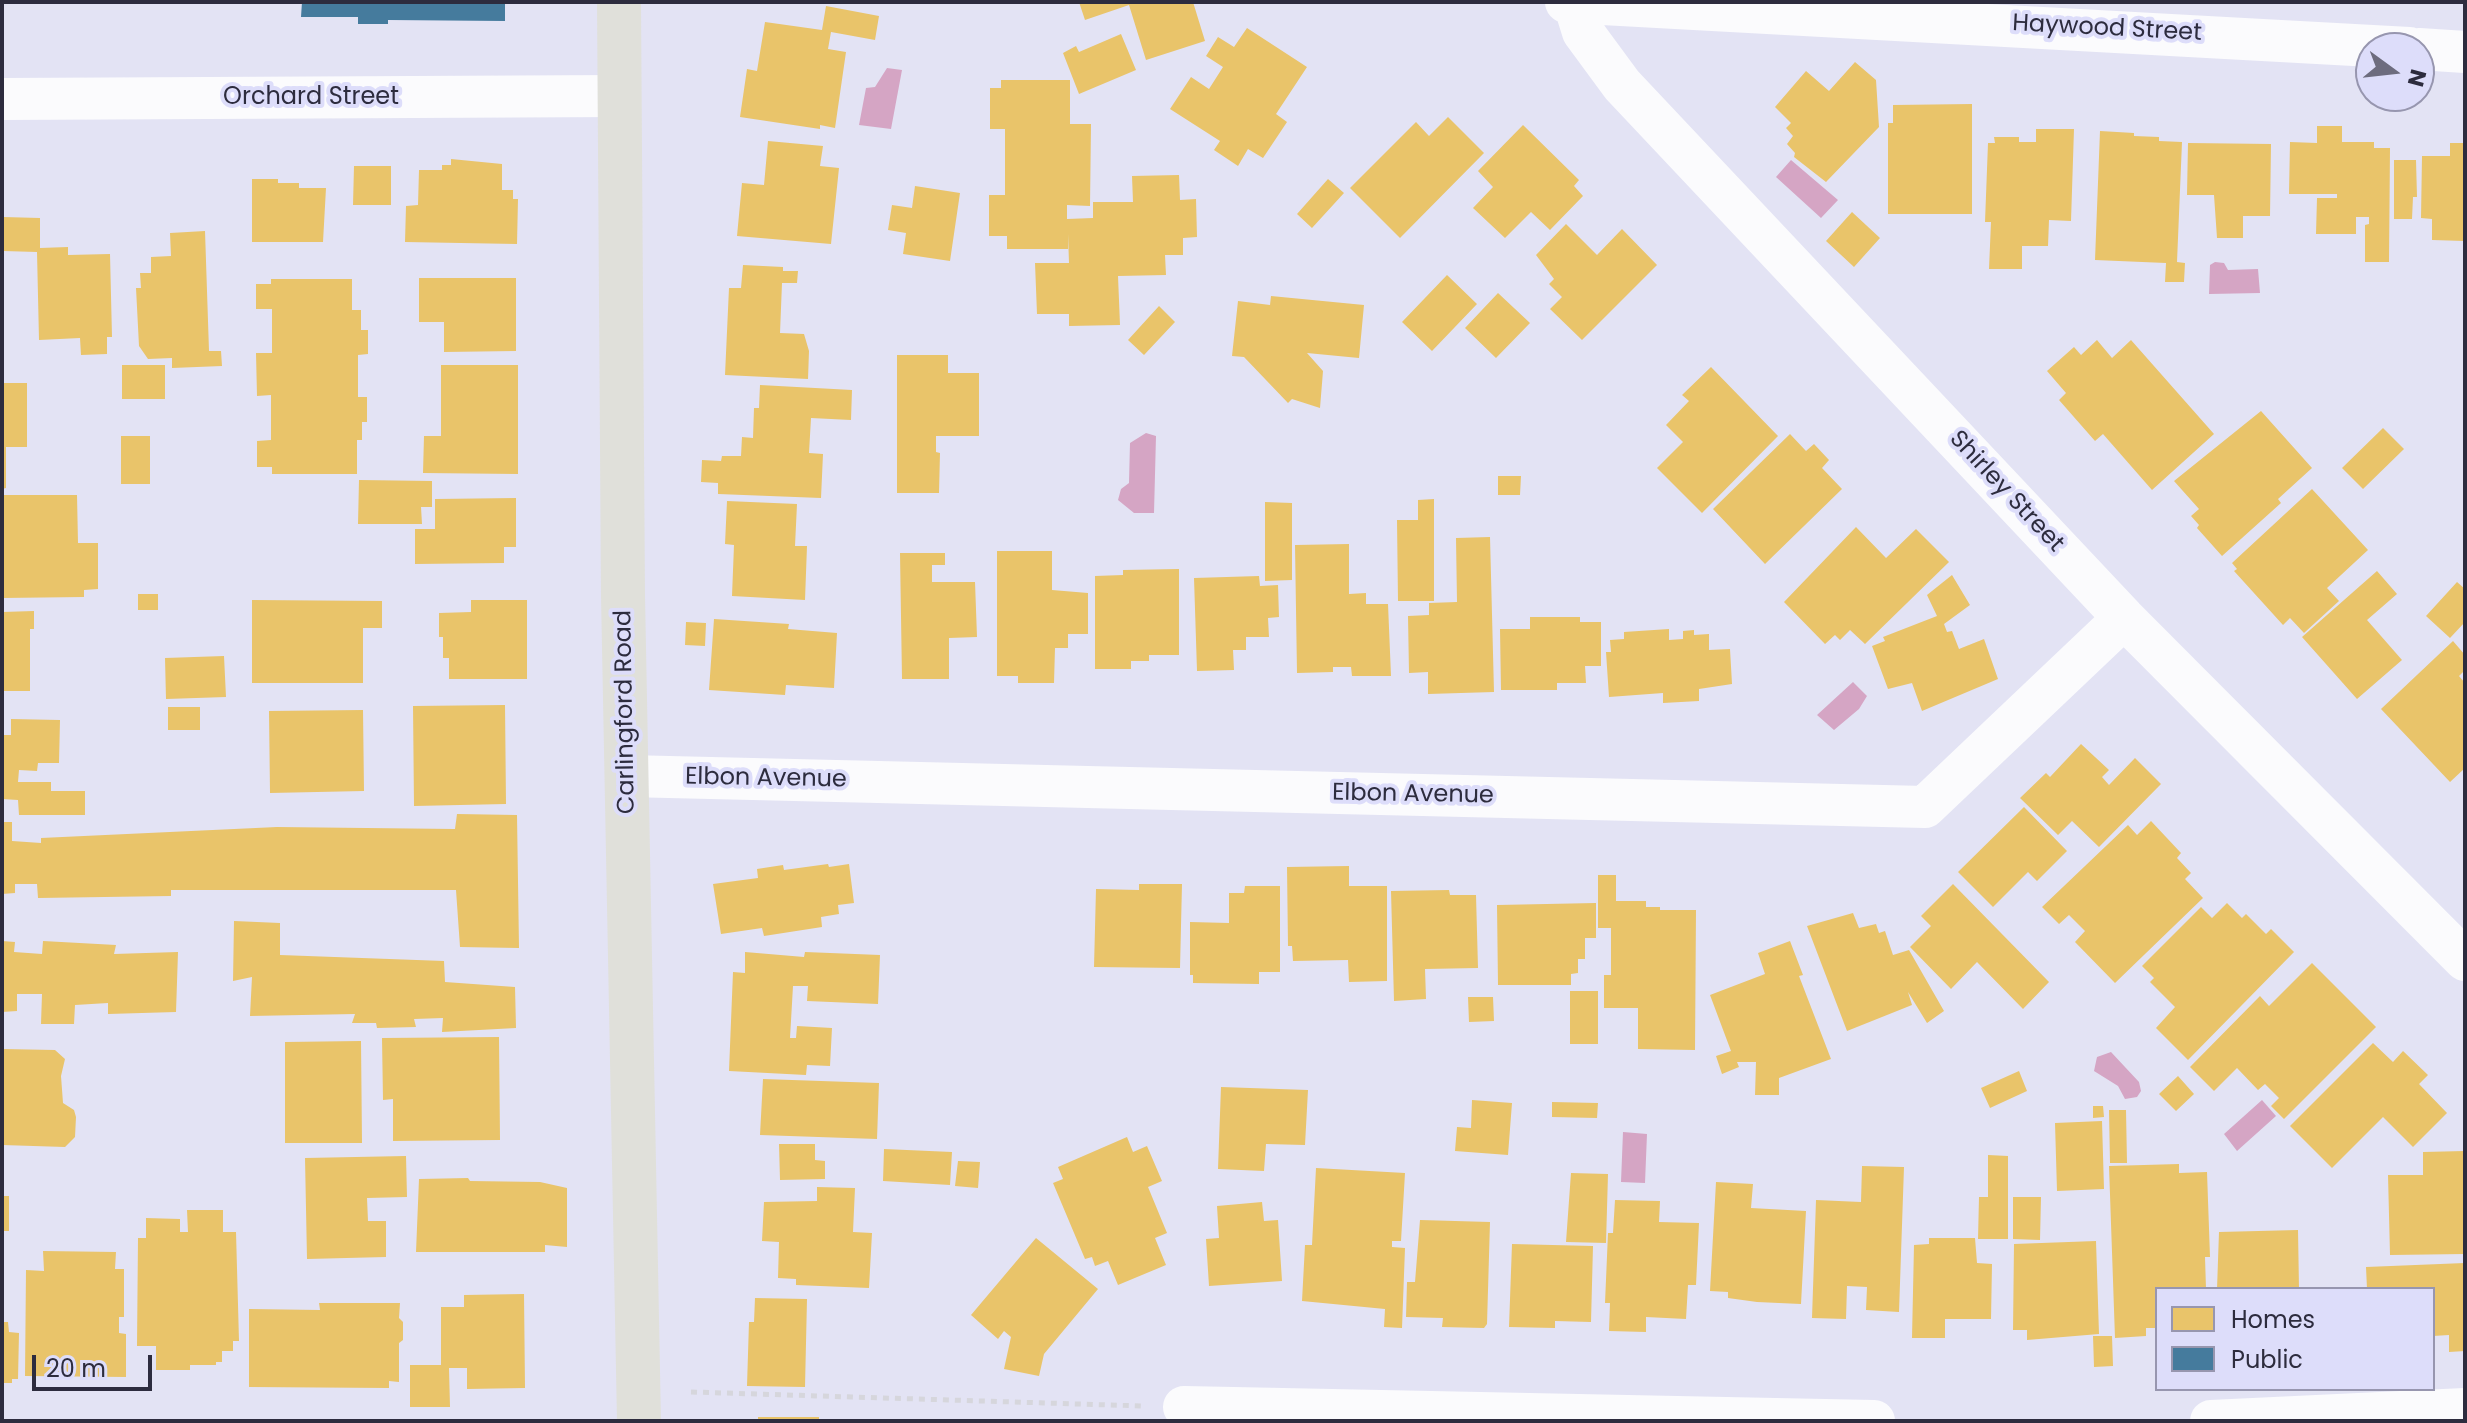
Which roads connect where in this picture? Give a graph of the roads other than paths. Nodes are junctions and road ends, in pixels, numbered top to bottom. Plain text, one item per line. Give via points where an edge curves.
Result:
1 (619, 2) edge
2 (1566, 2) edge
3 (1574, 3) edge
4 (2355, 45) edge
5 (2435, 50) edge
6 (2465, 52) edge
7 (619, 96) junction
8 (2, 99) edge
9 (2124, 618) junction
10 (627, 776) junction
11 (2465, 960) edge
12 (1184, 1407) road end
13 (2465, 1409) edge
14 (639, 1421) edge
15 (1874, 1421) edge
16 (2211, 1421) edge

1 - 7 main road, Carlingford Road
2 - 3 street, Haywood Street
3 - 4 street, Haywood Street
3 - 9 street, Shirley Street via 1583,32 1622,85
5 - 6 street
7 - 8 street, Orchard Street
7 - 10 main road, Carlingford Road
9 - 10 street, Elbon Avenue via 1925,807
9 - 11 street, Shirley Street
10 - 14 main road, Carlingford Road
12 - 15 street
13 - 16 street

